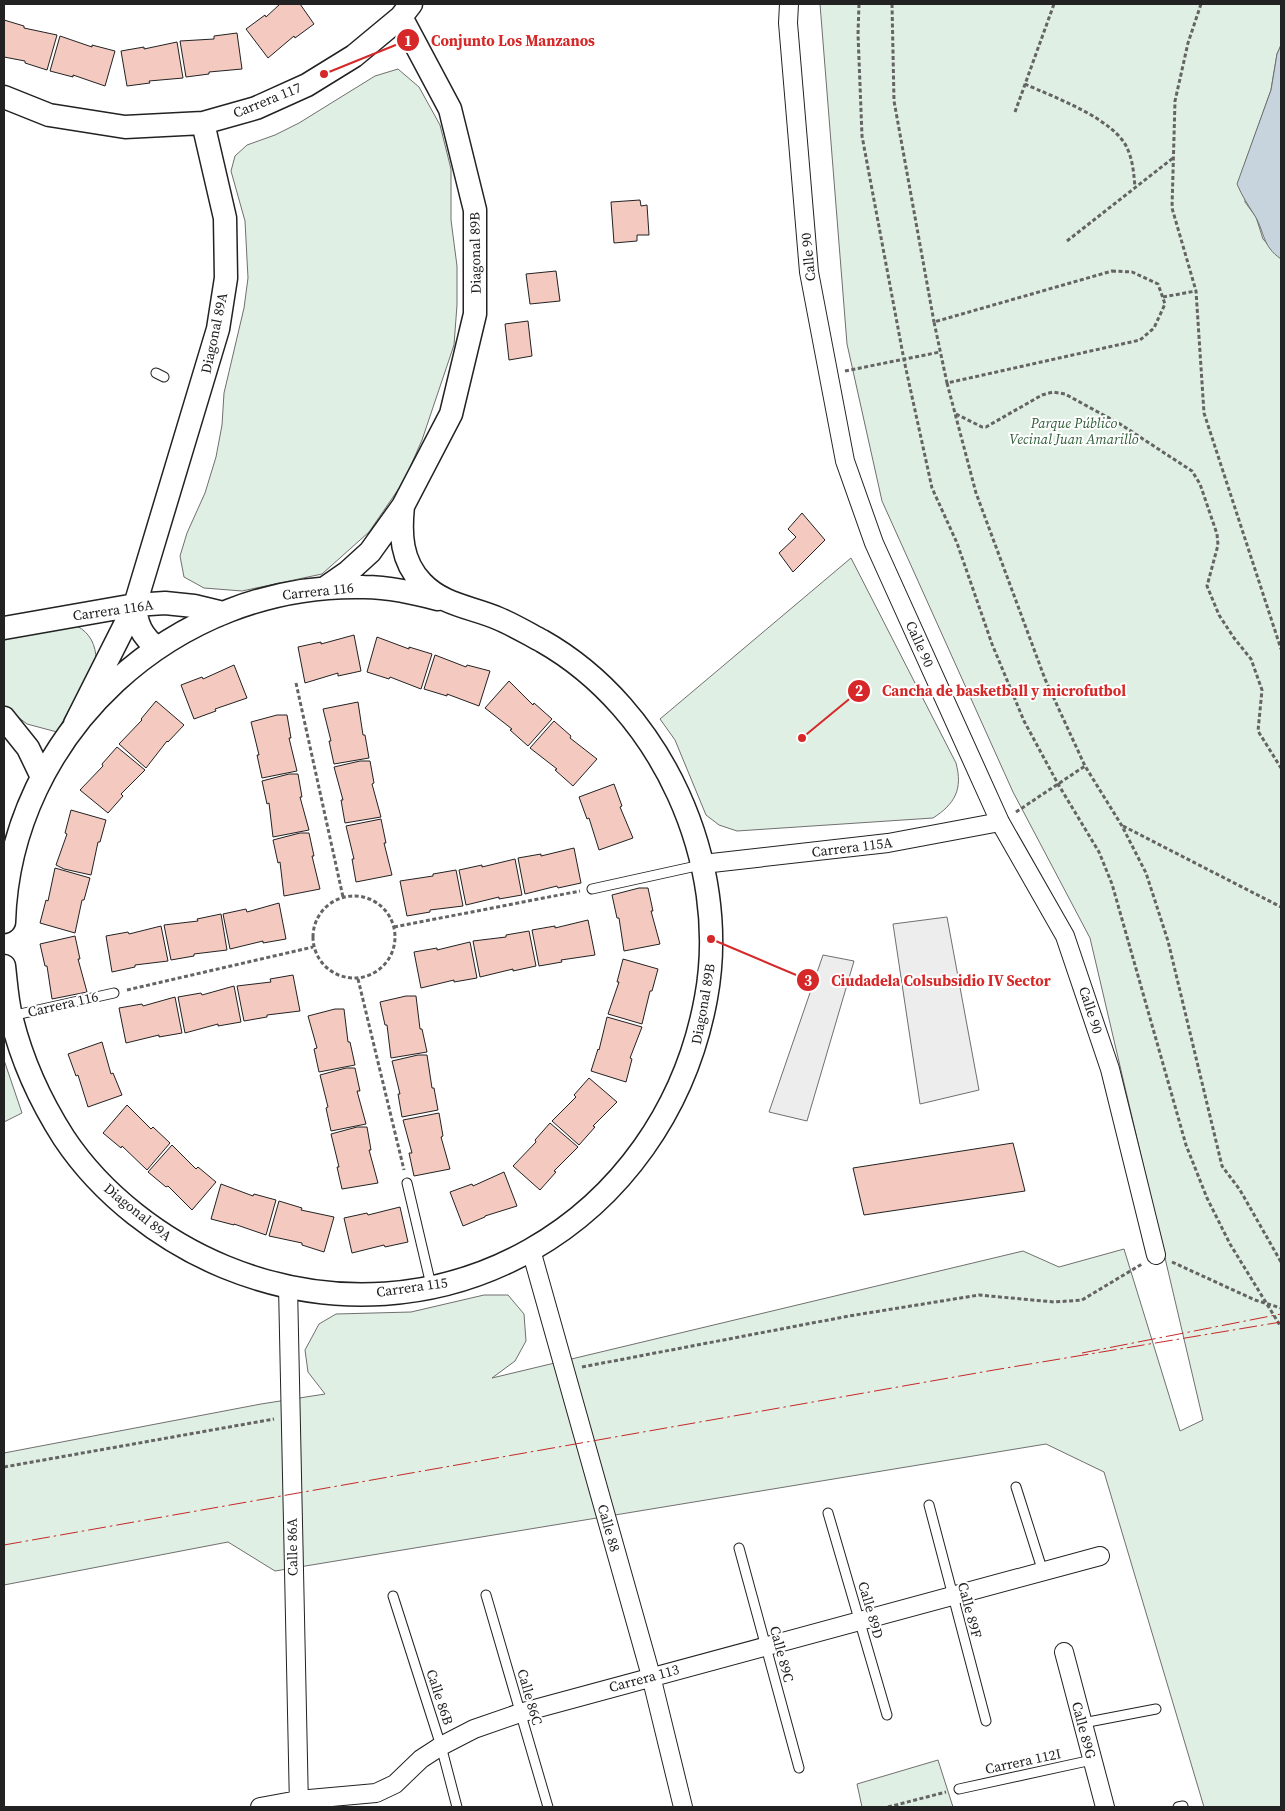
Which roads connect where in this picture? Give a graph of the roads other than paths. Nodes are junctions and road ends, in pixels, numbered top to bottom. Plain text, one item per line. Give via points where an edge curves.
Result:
1 (789, 4) edge
2 (406, 10) edge
3 (4, 97) edge
4 (203, 123) junction
5 (403, 506) junction
6 (325, 588) junction
7 (444, 600) junction
8 (135, 605) junction
9 (223, 613) junction
10 (4, 628) edge
11 (157, 648) junction
12 (4, 718) edge
13 (75, 724) junction
14 (41, 775) junction
15 (1000, 822) junction
16 (703, 864) junction
17 (592, 889) road end
18 (4, 922) edge
19 (4, 966) edge
20 (114, 993) road end
21 (11, 1016) junction
22 (407, 1183) road end
23 (531, 1250) junction
24 (1156, 1255) road end
25 (288, 1286) junction
26 (431, 1287) junction
27 (1016, 1487) dead end
28 (928, 1505) dead end
29 (828, 1513) dead end
30 (739, 1548) dead end
31 (1100, 1556) dead end
32 (1043, 1572) junction
33 (486, 1595) dead end
34 (393, 1596) dead end
35 (952, 1596) junction
36 (859, 1620) junction
37 (766, 1646) junction
38 (1064, 1652) dead end
39 (651, 1676) junction
40 (1156, 1709) dead end
41 (520, 1713) junction
42 (887, 1715) dead end
43 (986, 1721) dead end
44 (1083, 1723) junction
45 (441, 1746) junction
46 (1092, 1760) junction
47 (799, 1768) dead end
48 (959, 1789) road end
49 (299, 1804) edge
50 (260, 1807) edge
51 (457, 1807) edge
52 (548, 1807) edge
53 (683, 1807) edge
54 (1105, 1807) edge

1 - 15 street, Calle 90 via 809,272 845,462 874,543
2 - 4 street, Carrera 117 via 354,56 307,85 256,108
2 - 5 street, Diagonal 89B via 450,109 475,210 475,314 451,414
3 - 4 street via 49,115 126,127
4 - 8 street, Diagonal 89A via 225,218 226,278 213,348
5 - 6 street, Diagonal 89B via 370,552
5 - 7 street, Diagonal 89B via 400,533 406,560 422,583
6 - 7 street, Carrera 116 via 405,591
6 - 9 street, Carrera 116 via 278,595
7 - 16 street, Diagonal 89B via 497,618 546,644 591,676 630,716 662,761 682,803
8 - 9 street, Carrera 116A via 165,603
8 - 10 street, Carrera 116A
8 - 11 street via 142,634
8 - 13 street, Diagonal 89A
9 - 11 street, Diagonal 89A
11 - 13 street, Diagonal 89A via 113,683
12 - 14 street via 28,748
13 - 14 street, Diagonal 89A
14 - 18 street, Diagonal 89A via 16,842 4,899
15 - 16 street, Carrera 115A via 888,843
15 - 24 street, Calle 90 via 1065,936 1110,1069
16 - 17 lane
16 - 23 street, Diagonal 89B via 712,954 697,1043 681,1086 660,1126 634,1163 604,1196
19 - 21 street, Diagonal 89A
20 - 21 lane, Carrera 116
21 - 25 street, Diagonal 89A via 30,1075 65,1139 108,1191 160,1233 200,1256 243,1274
22 - 26 lane
23 - 26 street, Carrera 115 via 499,1266
23 - 39 street, Calle 88
25 - 26 street, Carrera 115 via 345,1293 384,1293
25 - 49 street, Calle 86A
27 - 32 lane
28 - 35 lane, Calle 89F
29 - 36 lane, Calle 89D
30 - 37 lane, Calle 89C
31 - 32 street, Carrera 113
32 - 35 street, Carrera 113
33 - 41 lane, Calle 86C
34 - 45 lane, Calle 86B
35 - 36 street, Carrera 113
35 - 43 lane, Calle 89F
36 - 37 street, Carrera 113
36 - 42 lane, Calle 89D
37 - 39 street, Carrera 113
37 - 47 lane, Calle 89C
38 - 44 street, Calle 89G
39 - 41 street, Carrera 113
39 - 53 street, Calle 88
40 - 44 lane
41 - 45 street, Carrera 113 via 474,1729
41 - 52 lane, Calle 86C
44 - 46 street, Calle 89G
45 - 49 street, Carrera 113 via 421,1759 396,1784 376,1793
45 - 51 lane, Calle 86B
46 - 48 lane, Carrera 112I
46 - 54 street, Calle 89G
49 - 50 street, Carrera 113

